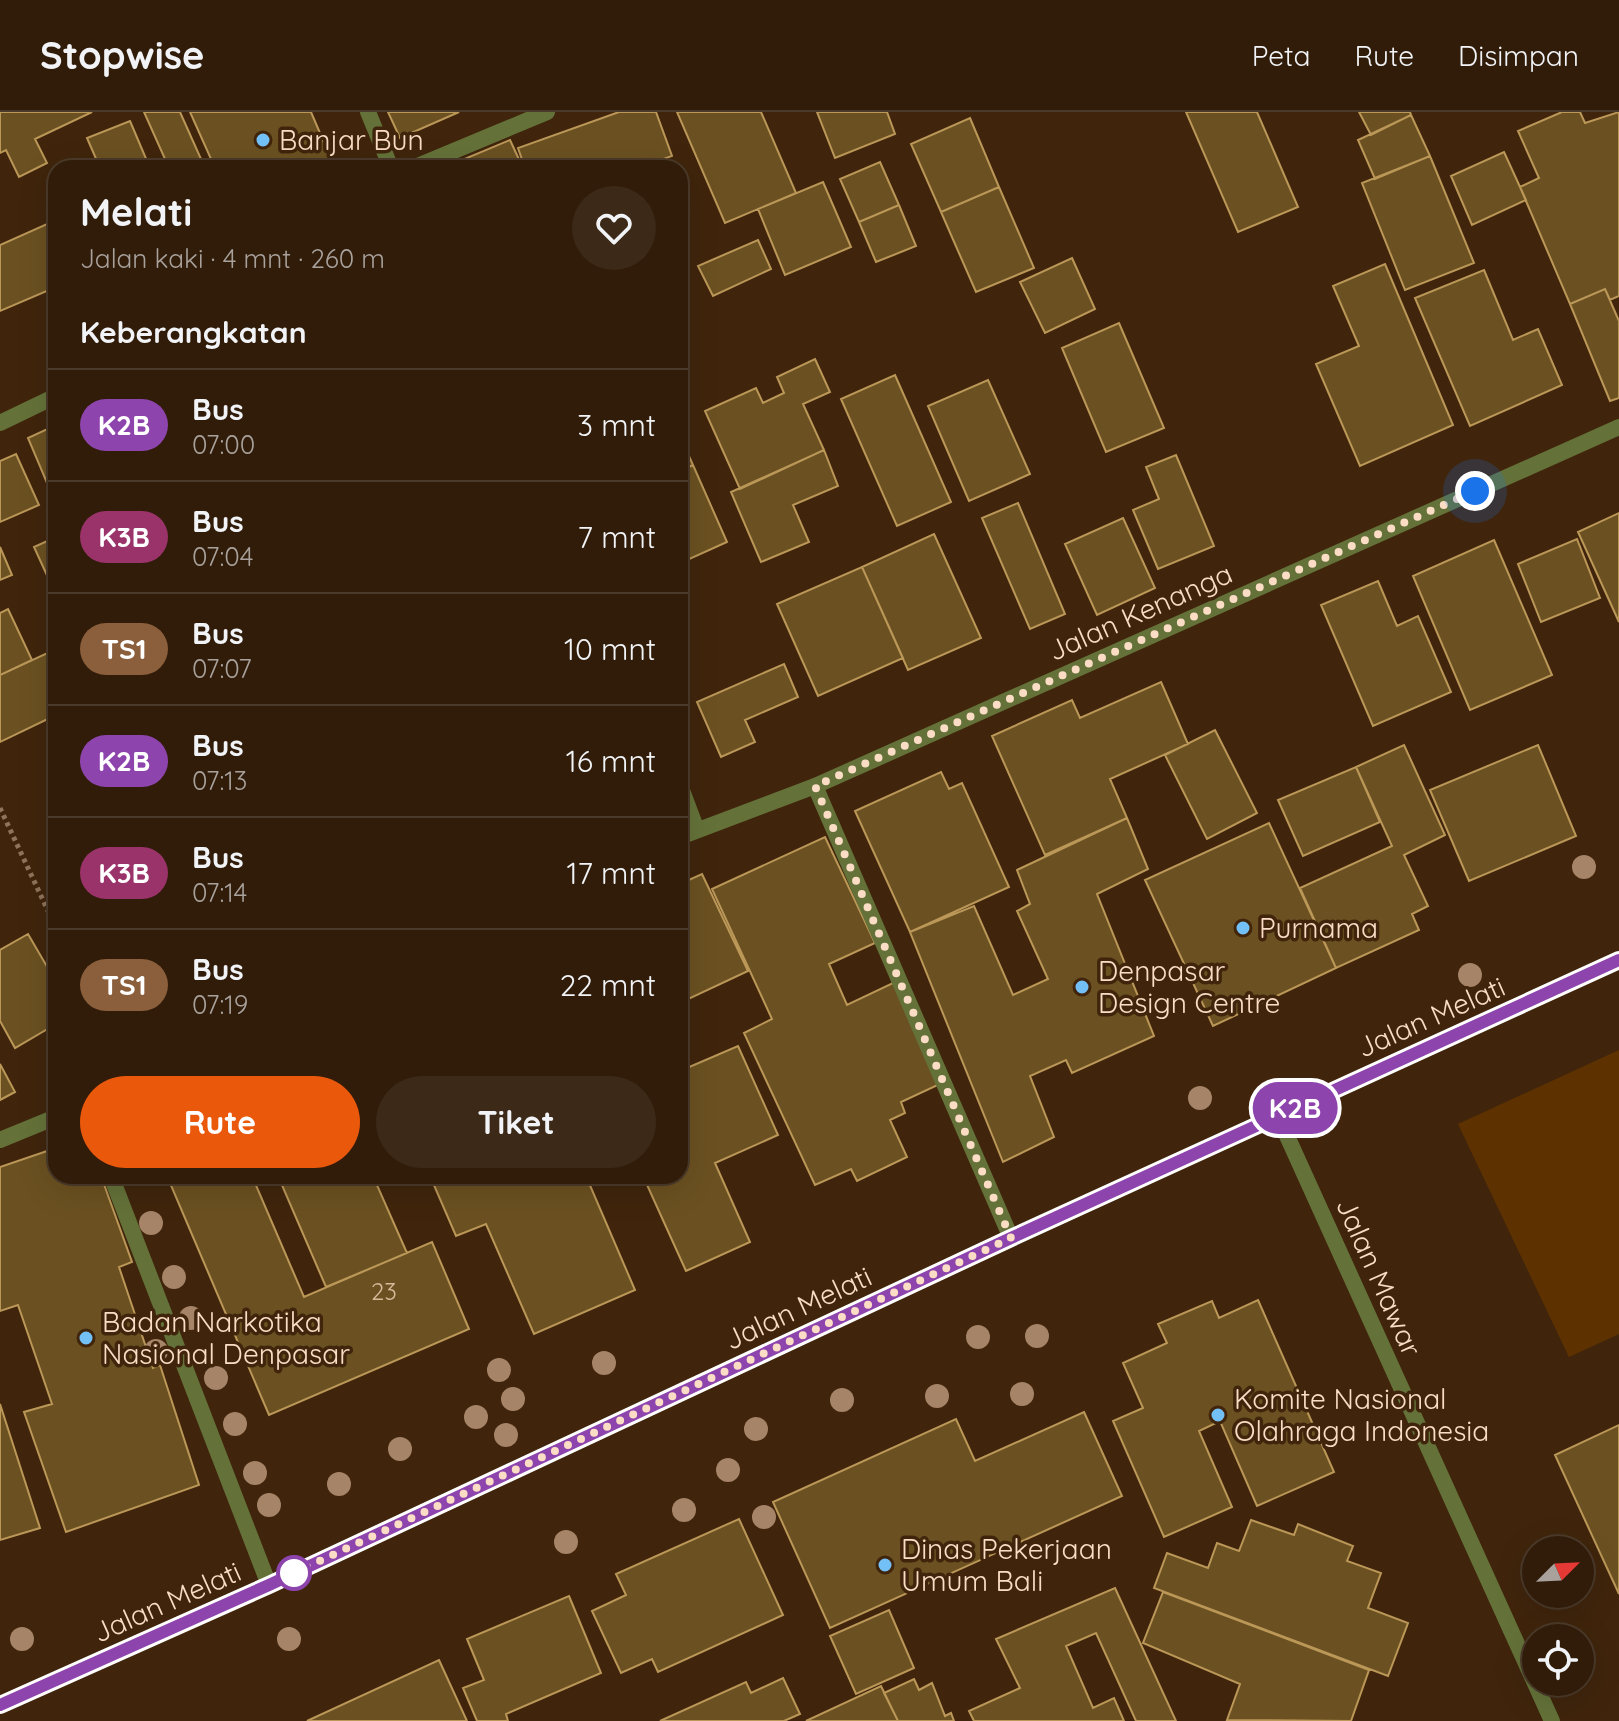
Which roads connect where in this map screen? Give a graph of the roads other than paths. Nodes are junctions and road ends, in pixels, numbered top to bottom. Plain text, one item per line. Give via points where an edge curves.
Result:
1 (368, 112) edge
2 (547, 112) edge
3 (388, 160) edge
4 (432, 160) edge
5 (48, 400) edge
6 (0, 423) edge
7 (1619, 427) edge
8 (815, 786) junction
9 (688, 806) edge
10 (697, 830) junction
11 (688, 834) edge
12 (1619, 960) edge
13 (1278, 1116) junction
14 (48, 1120) edge
15 (0, 1140) edge
16 (114, 1184) edge
17 (1011, 1238) junction
18 (269, 1585) junction
19 (0, 1705) edge
20 (1546, 1719) edge

1 - 3 street
2 - 4 street
5 - 6 street
7 - 8 street, Jalan Kenanga
8 - 10 street, Jalan Kenanga
8 - 17 street
9 - 10 street
10 - 11 street, Jalan Kenanga
12 - 13 street, Jalan Melati
13 - 17 street, Jalan Melati
13 - 20 street, Jalan Mawar
14 - 15 street
16 - 18 street
17 - 18 street, Jalan Melati
18 - 19 street, Jalan Melati

